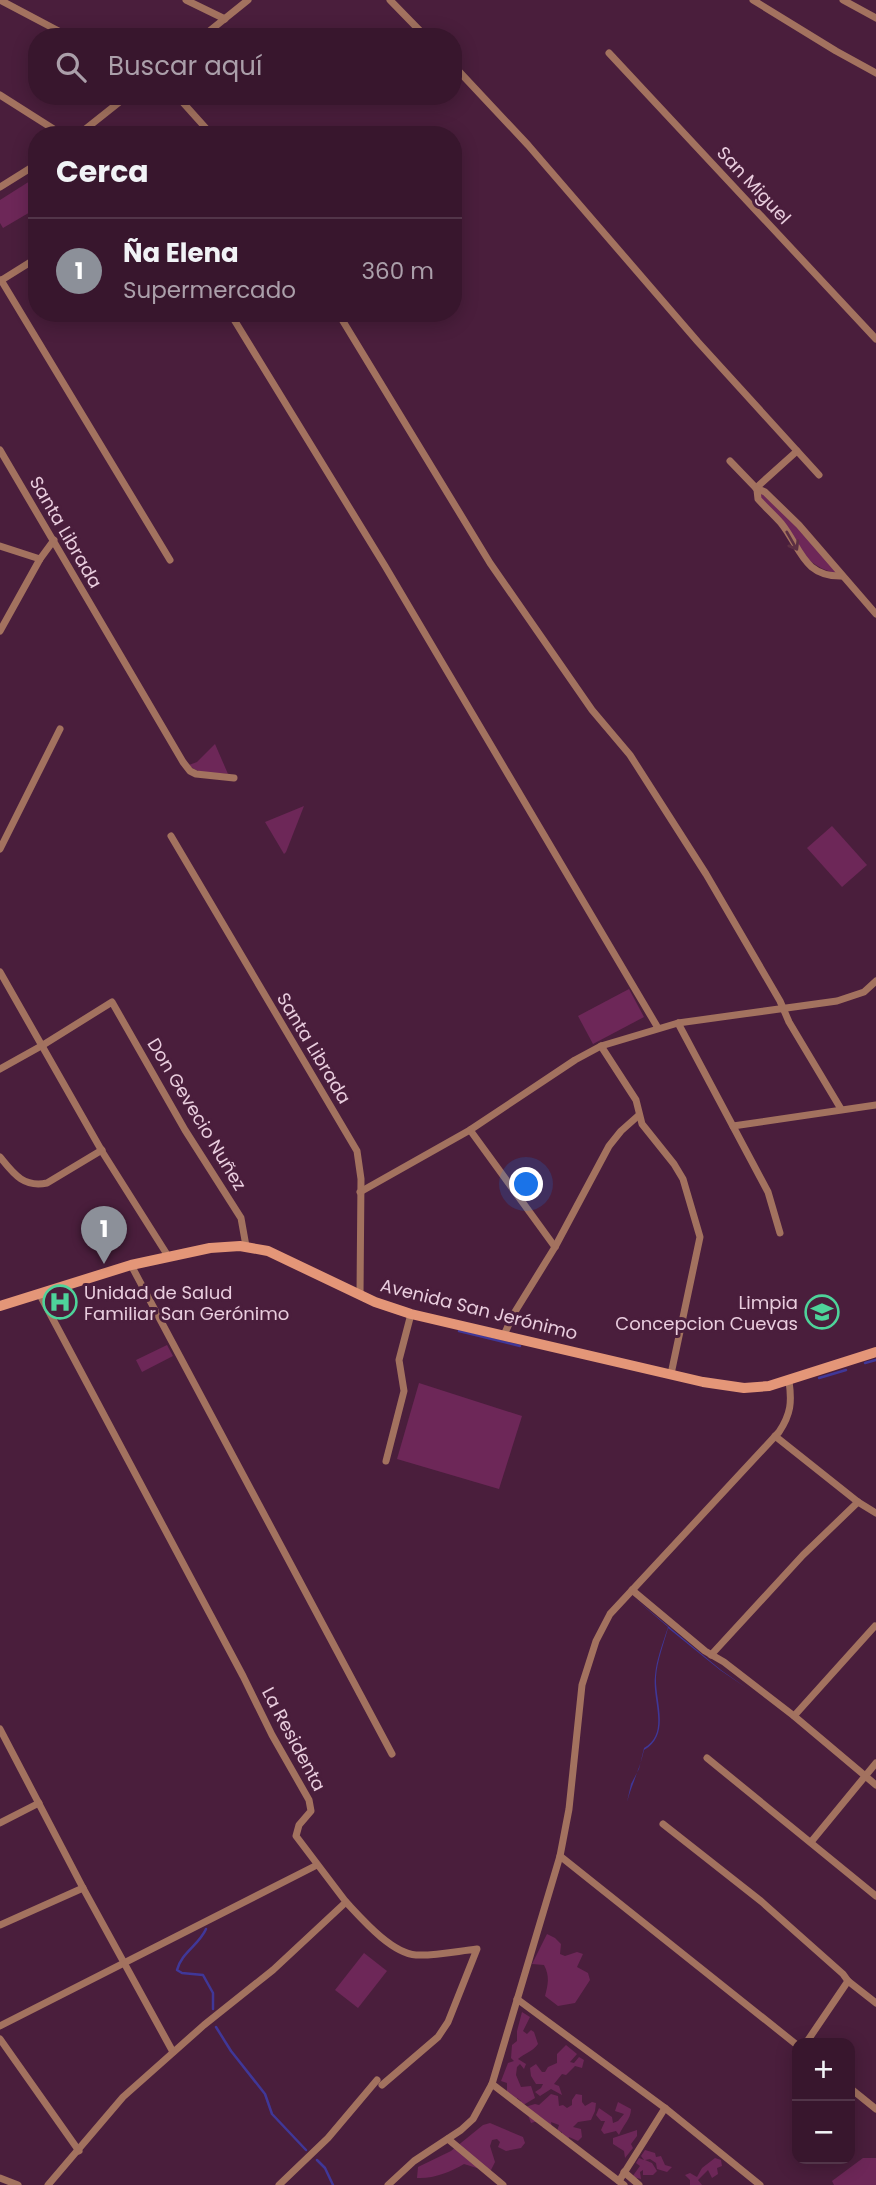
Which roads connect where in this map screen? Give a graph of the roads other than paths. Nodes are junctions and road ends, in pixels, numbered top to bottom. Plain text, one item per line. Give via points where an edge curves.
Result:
1 (0, 0) edge
2 (187, 0) edge
3 (248, 0) edge
4 (390, 0) edge
5 (753, 0) edge
6 (843, 0) edge
7 (876, 18) edge
8 (225, 19) junction
9 (53, 28) edge
10 (214, 28) edge
11 (417, 28) edge
12 (609, 53) dead end
13 (876, 73) edge
14 (462, 75) edge
15 (0, 95) edge
16 (116, 105) edge
17 (185, 105) edge
18 (49, 126) edge
19 (89, 126) edge
20 (204, 126) edge
21 (28, 170) edge
22 (0, 187) edge
23 (28, 263) edge
24 (0, 280) edge
25 (235, 322) edge
26 (343, 322) edge
27 (876, 339) edge
28 (0, 450) edge
29 (797, 451) junction
30 (730, 461) dead end
31 (819, 475) dead end
32 (756, 489) junction
33 (54, 540) junction
34 (0, 546) edge
35 (40, 559) junction
36 (170, 560) dead end
37 (842, 576) junction
38 (876, 614) edge
39 (0, 631) edge
40 (60, 729) dead end
41 (234, 778) dead end
42 (171, 836) dead end
43 (0, 849) edge
44 (0, 972) edge
45 (876, 981) edge
46 (783, 1009) junction
47 (678, 1023) junction
48 (658, 1028) junction
49 (43, 1045) junction
50 (601, 1046) junction
51 (0, 1069) edge
52 (876, 1105) edge
53 (841, 1109) junction
54 (639, 1115) junction
55 (733, 1126) junction
56 (470, 1130) junction
57 (102, 1150) junction
58 (0, 1157) edge
59 (360, 1192) junction
60 (780, 1233) dead end
61 (246, 1246) junction
62 (555, 1247) junction
63 (168, 1256) junction
64 (131, 1265) junction
65 (39, 1293) junction
66 (360, 1295) junction
67 (0, 1306) edge
68 (411, 1314) junction
69 (504, 1335) junction
70 (876, 1353) edge
71 (671, 1374) junction
72 (789, 1381) junction
73 (775, 1436) junction
74 (386, 1461) dead end
75 (858, 1502) junction
76 (876, 1513) edge
77 (632, 1590) junction
78 (875, 1626) edge
79 (712, 1655) junction
80 (794, 1716) junction
81 (0, 1729) edge
82 (392, 1754) dead end
83 (707, 1758) dead end
84 (876, 1763) edge
85 (865, 1776) junction
86 (876, 1785) edge
87 (39, 1803) junction
88 (0, 1823) edge
89 (663, 1824) dead end
90 (811, 1842) junction
91 (560, 1856) junction
92 (317, 1866) junction
93 (83, 1888) junction
94 (876, 1896) edge
95 (346, 1902) junction
96 (0, 1925) edge
97 (124, 1963) junction
98 (848, 1981) junction
99 (517, 1999) junction
100 (876, 2003) edge
101 (0, 2026) edge
102 (809, 2038) edge
103 (0, 2039) edge
104 (792, 2041) edge
105 (173, 2052) junction
106 (492, 2084) junction
107 (855, 2092) edge
108 (875, 2106) edge
109 (665, 2108) junction
110 (448, 2139) junction
111 (79, 2151) junction
112 (624, 2172) junction
113 (0, 2178) edge
114 (751, 2182) edge
115 (622, 2183) edge
116 (18, 2185) edge
117 (48, 2185) edge
118 (279, 2185) edge
119 (388, 2185) edge
120 (503, 2185) edge
121 (639, 2185) edge
122 (760, 2185) edge

1 - 9 street
2 - 8 street
3 - 8 street
4 - 11 street
5 - 13 street
6 - 7 street
8 - 10 street
12 - 27 street, San Miguel
14 - 29 street
15 - 18 street
16 - 19 street
17 - 20 street
21 - 22 street
23 - 24 street
24 - 36 street
25 - 48 street
26 - 46 street via 490,563 644,776
28 - 33 street, Santa Librada
29 - 31 street
29 - 32 street
30 - 32 street
32 - 37 street via 793,518
32 -> 37 street via 758,499 782,524 805,563
33 - 35 street
33 - 41 street, Santa Librada via 183,762 195,774
34 - 35 street
35 - 39 street
37 - 38 street
40 - 43 street
42 - 59 street, Santa Librada via 357,1151
44 - 49 street
45 - 46 street via 864,992 837,1001
46 - 47 street
46 - 53 street
47 - 48 street
47 - 55 street
48 - 50 street
49 - 51 street
49 - 57 street
49 - 61 street, Don Gevecio Nuñez via 111,1002 241,1218
50 - 54 street via 636,1100
50 - 56 street
52 - 53 street
53 - 55 street
54 - 62 street via 609,1146
54 - 71 street via 682,1179 700,1237
55 - 60 street via 768,1192
56 - 59 street
56 - 62 street
57 - 58 street via 39,1185 15,1176
57 - 63 street
59 - 66 street, Santa Librada
61 - 63 street, Avenida San Jerónimo
61 - 66 street, Avenida San Jerónimo via 268,1251
62 - 69 street
63 - 64 street, Avenida San Jerónimo
64 - 65 street, Avenida San Jerónimo
64 - 82 street
65 - 67 street, Avenida San Jerónimo
65 - 92 street, La Residenta via 309,1800 311,1811 296,1836
66 - 68 street, Avenida San Jerónimo
68 - 69 street, Avenida San Jerónimo
68 - 74 street via 399,1360 404,1391
69 - 71 street, Avenida San Jerónimo
70 - 72 street, Avenida San Jerónimo
71 - 72 street, Avenida San Jerónimo via 744,1388
72 - 73 street via 791,1409
73 - 75 street
73 - 77 street
75 - 76 street
75 - 79 street
77 - 79 street
77 - 91 street via 610,1614 585,1672
78 - 80 street
79 - 80 street
80 - 85 street
81 - 87 street
83 - 90 street
84 - 85 street
85 - 86 street
85 - 90 street
87 - 88 street
87 - 93 street
89 - 98 street via 762,1902
90 - 94 street
91 - 99 street
91 - 104 street
92 - 95 street, La Residenta
92 - 97 street
93 - 96 street
93 - 97 street
95 - 105 street via 273,1970
95 - 118 street, La Residenta via 402,1951 415,1955 477,1949 438,2037 379,2082
97 - 101 street
97 - 105 street
98 - 100 street
98 - 102 street
99 - 106 street
99 - 109 street
103 - 111 street
105 - 111 street via 123,2097
106 - 110 street via 473,2119
106 - 115 street
107 - 108 street
109 - 112 street
109 - 114 street
110 - 119 street
110 - 120 street
111 - 117 street
112 - 115 street
112 - 121 street
113 - 116 street
114 - 122 street

